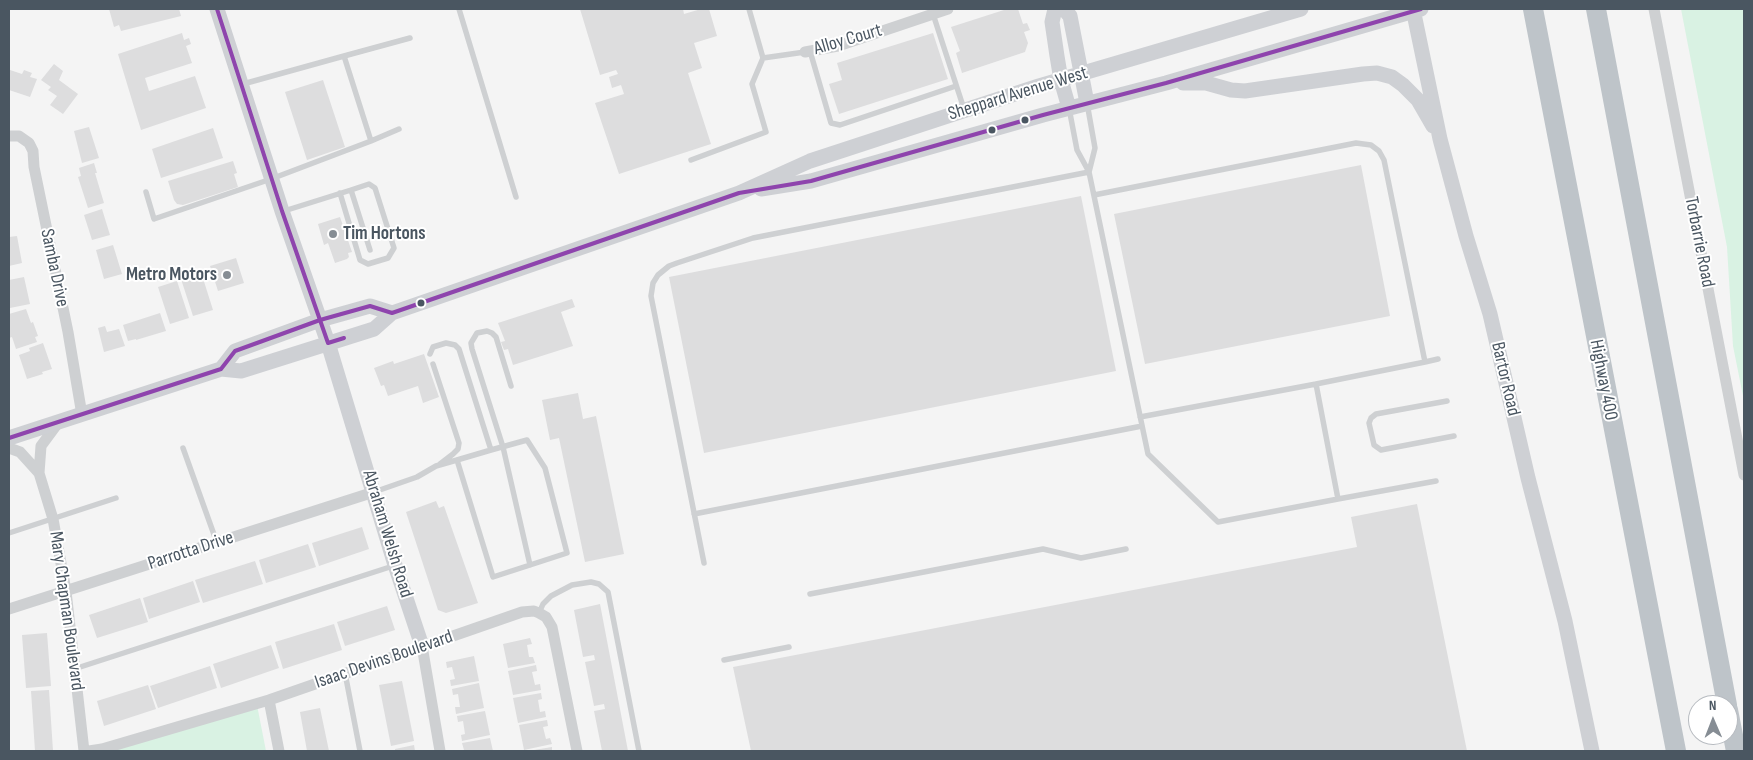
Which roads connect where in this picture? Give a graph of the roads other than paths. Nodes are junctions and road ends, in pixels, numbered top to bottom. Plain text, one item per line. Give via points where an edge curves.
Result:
1 (217, 9) edge
2 (459, 9) edge
3 (749, 9) edge
4 (948, 9) edge
5 (1055, 9) edge
6 (1064, 9) edge
7 (1301, 9) edge
8 (1413, 9) edge
9 (1421, 9) edge
10 (1533, 9) edge
11 (1596, 9) edge
12 (1654, 9) edge
13 (933, 14) junction
14 (410, 38) dead end
15 (807, 51) junction
16 (344, 56) junction
17 (763, 58) junction
18 (1082, 74) junction
19 (1061, 80) junction
20 (1166, 83) junction
21 (241, 85) junction
22 (956, 86) junction
23 (1088, 103) junction
24 (1069, 108) junction
25 (964, 110) junction
26 (400, 129) dead end
27 (9, 136) edge
28 (1440, 139) junction
29 (371, 141) junction
30 (691, 160) dead end
31 (1089, 172) junction
32 (271, 178) junction
33 (351, 190) junction
34 (146, 192) dead end
35 (340, 193) junction
36 (739, 193) junction
37 (1094, 195) junction
38 (516, 197) dead end
39 (282, 211) junction
40 (370, 250) dead end
41 (392, 313) junction
42 (320, 320) junction
43 (328, 343) junction
44 (430, 354) dead end
45 (1438, 359) dead end
46 (1425, 362) junction
47 (433, 364) dead end
48 (221, 369) junction
49 (1316, 384) junction
50 (511, 386) dead end
51 (1447, 401) dead end
52 (82, 415) junction
53 (1140, 416) junction
54 (58, 423) junction
55 (1142, 426) junction
56 (1454, 436) dead end
57 (9, 438) edge
58 (503, 447) junction
59 (9, 448) edge
60 (183, 448) dead end
61 (491, 450) junction
62 (457, 460) junction
63 (436, 466) junction
64 (38, 473) junction
65 (1744, 474) edge
66 (1436, 481) dead end
67 (374, 492) junction
68 (116, 498) dead end
69 (1338, 499) junction
70 (694, 514) junction
71 (53, 519) junction
72 (9, 533) edge
73 (217, 543) junction
74 (1126, 549) dead end
75 (704, 563) dead end
76 (395, 565) junction
77 (530, 566) junction
78 (66, 591) junction
79 (810, 594) dead end
80 (9, 610) edge
81 (539, 613) junction
82 (422, 646) junction
83 (789, 647) dead end
84 (724, 660) dead end
85 (74, 669) junction
86 (345, 673) junction
87 (1725, 695) edge
88 (269, 700) junction
89 (84, 751) edge
90 (89, 751) edge
91 (279, 751) edge
92 (360, 751) edge
93 (440, 751) edge
94 (577, 751) edge
95 (639, 751) edge
96 (1592, 751) edge
97 (1676, 751) edge

1 - 21 main road, Abraham Welsh Road
2 - 38 lane
3 - 17 lane
4 - 13 street, Alloy Court
5 - 19 main road via 1052,22
6 - 18 main road via 1070,16
7 - 18 main road, Sheppard Avenue West
8 - 28 main road, Bartor Road
9 - 20 main road, Sheppard Avenue West
10 - 97 highway, Highway 400
11 - 87 highway
12 - 65 street, Torbarrie Road
13 - 15 street, Alloy Court via 838,46
13 - 22 lane
14 - 16 lane
15 - 17 lane
15 - 22 lane via 831,123 840,125
16 - 21 lane
16 - 29 lane
17 - 30 lane via 752,84 766,132
18 - 19 main road, Sheppard Avenue West
18 - 23 main road
19 - 24 main road
19 - 25 main road, Sheppard Avenue West
20 - 23 main road, Sheppard Avenue West
20 - 28 main road via 1206,84 1245,91 1377,73 1398,80 1418,100
21 - 32 main road, Abraham Welsh Road
22 - 25 lane
23 - 24 main road, Sheppard Avenue West
23 - 31 lane via 1095,148
24 - 31 lane via 1077,150
24 - 36 main road, Sheppard Avenue West via 811,181
25 - 36 main road, Sheppard Avenue West via 810,161
26 - 29 lane
27 - 52 street, Samba Drive via 19,136 29,143 33,151
28 - 96 main road, Bartor Road via 1490,314 1528,478 1566,621
29 - 32 lane
31 - 37 lane
31 - 70 lane via 753,238 676,263 658,275 651,296
32 - 34 lane via 154,219
32 - 39 main road, Abraham Welsh Road
33 - 35 lane
33 - 35 lane via 369,184 375,188 394,248 388,258 368,264 360,260
33 - 40 lane
35 - 39 lane
36 - 41 main road, Sheppard Avenue West
37 - 46 lane via 1356,143 1371,145 1384,160
37 - 53 lane
39 - 42 main road, Abraham Welsh Road
41 - 42 main road via 370,306
41 - 43 main road, Sheppard Avenue West via 374,329
42 - 43 main road, Abraham Welsh Road
42 - 48 main road via 235,351
43 - 48 main road, Sheppard Avenue West via 242,371
43 - 67 main road, Abraham Welsh Road
44 - 61 lane via 433,347 446,343 455,345 459,350
45 - 46 lane
46 - 49 lane
47 - 63 lane via 459,443 453,454
48 - 52 main road, Sheppard Avenue West
49 - 53 lane
49 - 69 lane
50 - 58 lane via 496,337 487,331 477,333 471,343 472,349
51 - 56 lane via 1376,414 1369,423 1374,445 1381,450
52 - 54 main road, Sheppard Avenue West
53 - 55 lane
54 - 57 main road, Sheppard Avenue West
54 - 64 street, Mary Chapman Boulevard via 41,446
55 - 69 lane via 1148,454 1218,522
55 - 70 lane
58 - 61 lane
58 - 77 lane
58 - 77 lane via 528,440 539,457 545,468 566,553
59 - 64 street, Mary Chapman Boulevard via 20,452
60 - 73 lane
61 - 62 lane
62 - 63 lane
62 - 77 lane via 493,577
63 - 67 lane via 417,477
64 - 71 street, Mary Chapman Boulevard
66 - 69 lane
67 - 73 street, Parrotta Drive
67 - 76 main road, Abraham Welsh Road
68 - 71 lane
70 - 75 lane
71 - 72 lane
71 - 78 street, Mary Chapman Boulevard
73 - 78 street, Parrotta Drive
74 - 79 lane via 1081,558 1044,549
76 - 82 main road, Abraham Welsh Road
76 - 85 lane
78 - 80 street, Parrotta Drive
78 - 85 street, Mary Chapman Boulevard
81 - 82 street, Isaac Devins Boulevard via 522,612
81 - 94 street via 552,628
81 - 95 lane via 542,604 551,596 572,585 592,582 608,592
82 - 86 street, Isaac Devins Boulevard
82 - 93 street, Abraham Welsh Road
83 - 84 lane
85 - 89 street, Mary Chapman Boulevard
86 - 88 street, Isaac Devins Boulevard
86 - 92 lane
88 - 90 street, Isaac Devins Boulevard
88 - 91 street

